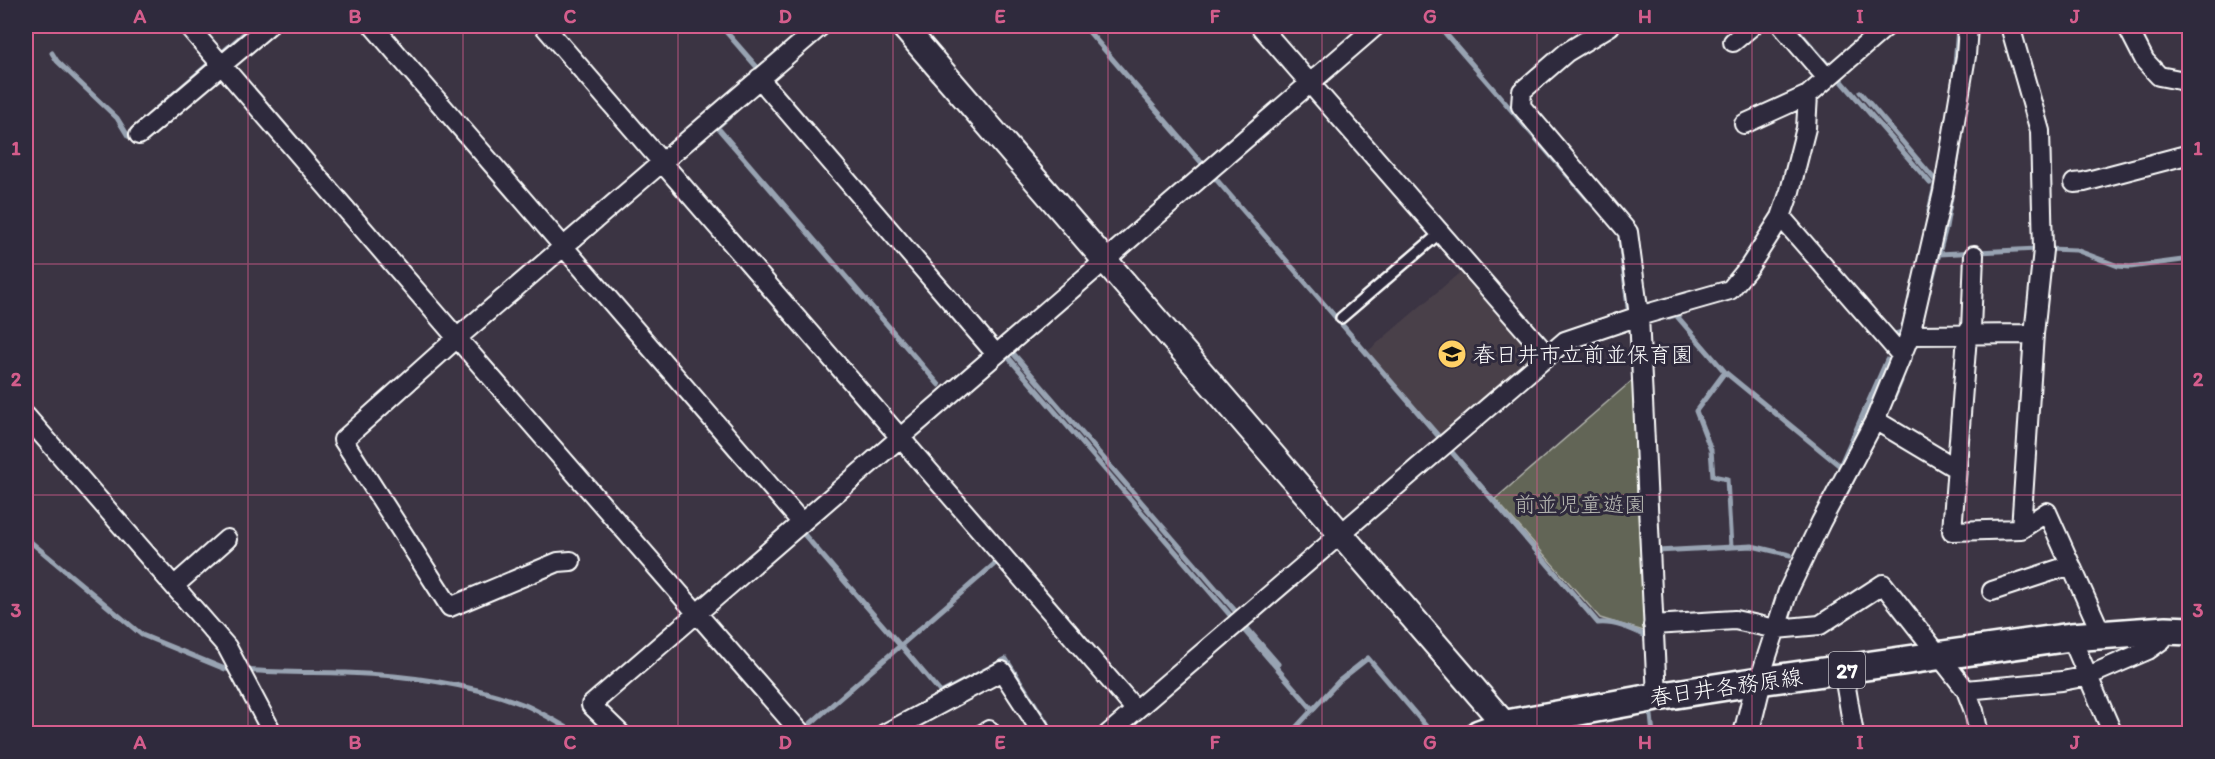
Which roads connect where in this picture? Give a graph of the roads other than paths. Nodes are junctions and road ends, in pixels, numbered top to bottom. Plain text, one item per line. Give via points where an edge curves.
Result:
1 (188, 26) edge
2 (268, 26) edge
3 (372, 26) edge
4 (544, 26) edge
5 (821, 26) edge
6 (903, 26) edge
7 (1260, 26) edge
8 (1376, 26) edge
9 (1610, 26) edge
10 (1752, 26) edge
11 (1782, 26) edge
12 (1887, 26) edge
13 (2010, 26) edge
14 (2127, 26) edge
15 (1967, 27) edge
16 (1733, 42) dead end
17 (222, 65) junction
18 (759, 78) junction
19 (1827, 78) junction
20 (2190, 81) edge
21 (1310, 83) junction
22 (1808, 95) junction
23 (1744, 124) dead end
24 (139, 135) dead end
25 (2190, 154) edge
26 (662, 162) junction
27 (2074, 183) dead end
28 (1781, 217) junction
29 (1440, 233) junction
30 (563, 247) junction
31 (1974, 255) dead end
32 (1104, 260) junction
33 (1639, 316) junction
34 (1341, 318) dead end
35 (2034, 334) junction
36 (1910, 335) junction
37 (1967, 336) junction
38 (457, 338) junction
39 (996, 354) junction
40 (1547, 355) junction
41 (1902, 356) junction
42 (26, 417) edge
43 (1875, 420) junction
44 (900, 437) junction
45 (1957, 469) junction
46 (802, 523) junction
47 (2021, 529) junction
48 (1341, 533) junction
49 (227, 539) dead end
50 (571, 561) dead end
51 (2071, 565) junction
52 (174, 586) junction
53 (1992, 591) dead end
54 (697, 615) junction
55 (1653, 625) junction
56 (2180, 627) edge
57 (1776, 629) junction
58 (2102, 635) junction
59 (2071, 637) junction
60 (1938, 656) junction
61 (1843, 670) junction
62 (2088, 676) junction
63 (1759, 681) junction
64 (1966, 690) junction
65 (1657, 697) junction
66 (1135, 709) junction
67 (910, 728) edge
68 (1510, 729) edge
69 (273, 734) edge
70 (621, 734) edge
71 (802, 734) edge
72 (884, 734) edge
73 (1043, 734) edge
74 (1108, 734) edge
75 (1479, 734) edge
76 (1746, 734) edge
77 (1854, 734) edge
78 (1979, 734) edge
79 (2113, 734) edge

1 - 17 street
2 - 17 street
3 - 30 street
4 - 26 street
5 - 18 street
6 - 32 street
7 - 21 street
8 - 21 street
9 - 33 street via 1567,51 1522,92 1521,106 1628,232
10 - 16 street
11 - 19 street
12 - 19 street
13 - 35 street via 2040,132 2043,250
14 - 20 street via 2145,61 2159,76
15 - 36 street via 1966,56 1943,192
17 - 24 street
17 - 38 street
18 - 26 street
18 - 39 street
19 - 22 street
21 - 29 street
21 - 32 street
22 - 23 street
22 - 28 street via 1806,128
25 - 27 street
26 - 30 street
26 - 44 street
28 - 33 street via 1730,290
28 - 41 street
29 - 34 lane
29 - 40 street
30 - 38 street
30 - 46 street
31 - 37 street via 1971,328
32 - 39 street
32 - 48 street
33 - 40 street via 1565,341
33 - 55 street
35 - 37 street
35 - 47 street
36 - 37 street
36 - 41 street
37 - 45 street
38 - 50 street via 343,440 450,607 558,562
38 - 54 street
39 - 44 street
40 - 48 street
41 - 43 street
42 - 52 street
43 - 45 street
43 - 57 street via 1788,591
44 - 46 street
44 - 66 street
45 - 47 street via 1952,531
46 - 54 street
47 - 51 street via 2047,512
48 - 66 street
48 - 68 street
49 - 52 street
51 - 53 street
51 - 58 street
52 - 69 street via 227,647
54 - 70 street via 591,705
54 - 71 street
55 - 57 street via 1735,620
55 - 65 street
56 - 58 main road, 春日井各務原線 / 27
56 - 62 street via 2148,650
57 - 60 street via 1820,625 1883,584
57 - 63 street
58 - 59 main road, 春日井各務原線 / 27
59 - 60 main road, 春日井各務原線 / 27
59 - 62 street
60 - 61 main road, 春日井各務原線 / 27
60 - 64 street
61 - 63 main road, 春日井各務原線 / 27
61 - 77 street
62 - 64 street
62 - 79 street
63 - 65 main road, 春日井各務原線 / 27
63 - 76 street
64 - 78 street
65 - 68 main road, 春日井各務原線 / 27
66 - 74 street
67 - 72 street
67 - 73 street via 957,694 1002,671
68 - 75 main road, 春日井各務原線 / 27

